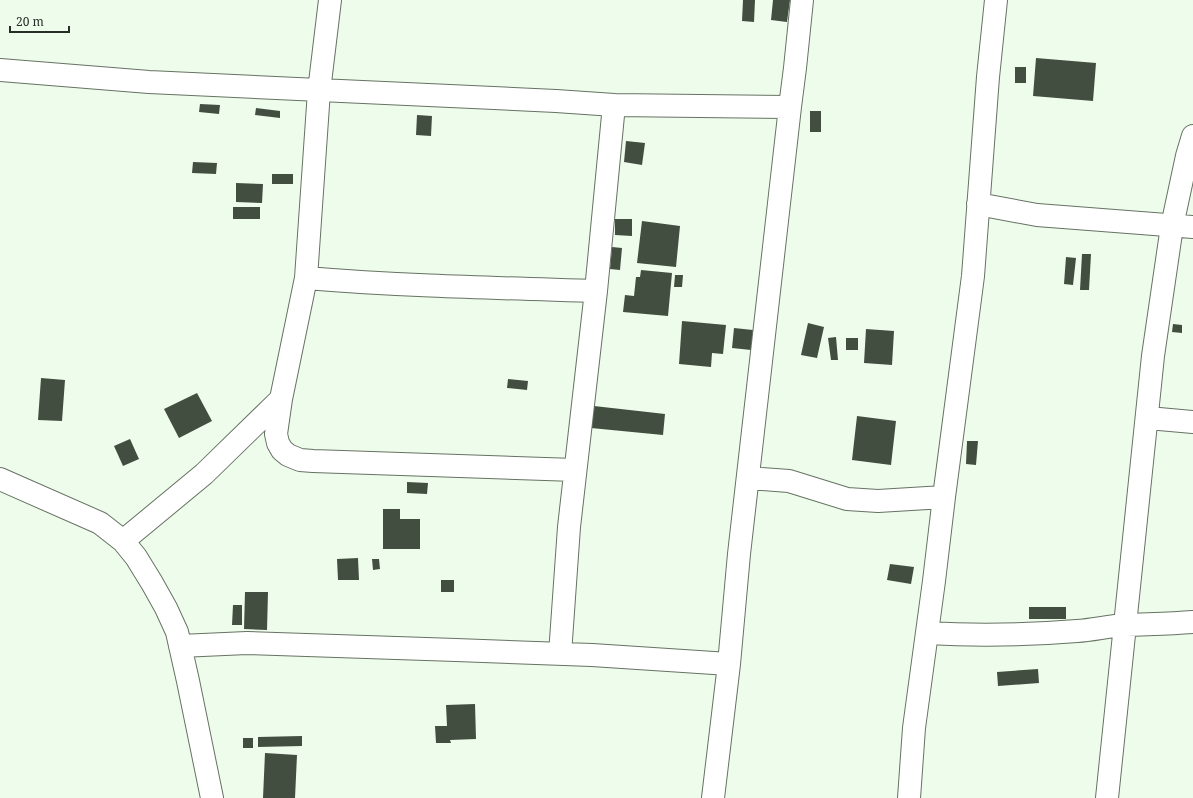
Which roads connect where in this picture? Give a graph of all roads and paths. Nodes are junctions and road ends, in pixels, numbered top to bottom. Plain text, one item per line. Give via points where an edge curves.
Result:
1 (330, 0) edge
2 (802, 0) edge
3 (996, 0) edge
4 (0, 70) edge
5 (319, 91) junction
6 (614, 106) junction
7 (790, 107) junction
8 (1193, 136) edge
9 (978, 204) junction
10 (1172, 226) junction
11 (1193, 227) edge
12 (306, 278) junction
13 (596, 291) junction
14 (281, 399) junction
15 (1148, 418) junction
16 (1193, 422) edge
17 (575, 470) junction
18 (0, 478) edge
19 (748, 478) junction
20 (944, 497) junction
21 (123, 541) junction
22 (1193, 622) edge
23 (1124, 625) junction
24 (927, 633) junction
25 (180, 646) junction
26 (560, 654) junction
27 (730, 664) junction
28 (212, 798) edge
29 (713, 798) edge
30 (909, 798) edge
31 (1107, 798) edge

1 - 5 street
2 - 7 street
3 - 9 street
4 - 5 street via 148,82
5 - 6 street via 556,101
5 - 12 street
6 - 7 street
6 - 13 street
7 - 19 street
8 - 10 street
9 - 10 street via 1036,215
9 - 20 street via 972,276
10 - 11 street
10 - 15 street via 1153,356
12 - 13 street via 421,286
12 - 14 street
13 - 17 street
14 - 17 street via 276,434 278,443 288,455 300,460
14 - 21 street via 204,474
15 - 16 street
15 - 23 street
17 - 26 street
18 - 21 street via 100,523
19 - 20 street via 789,481 847,498 878,501
19 - 27 street
20 - 24 street
21 - 25 street via 166,608 177,632
22 - 23 street
23 - 24 street via 1022,635 972,636
23 - 31 street
24 - 30 street via 914,728
25 - 26 street via 247,643
25 - 28 street
26 - 27 street
27 - 29 street

